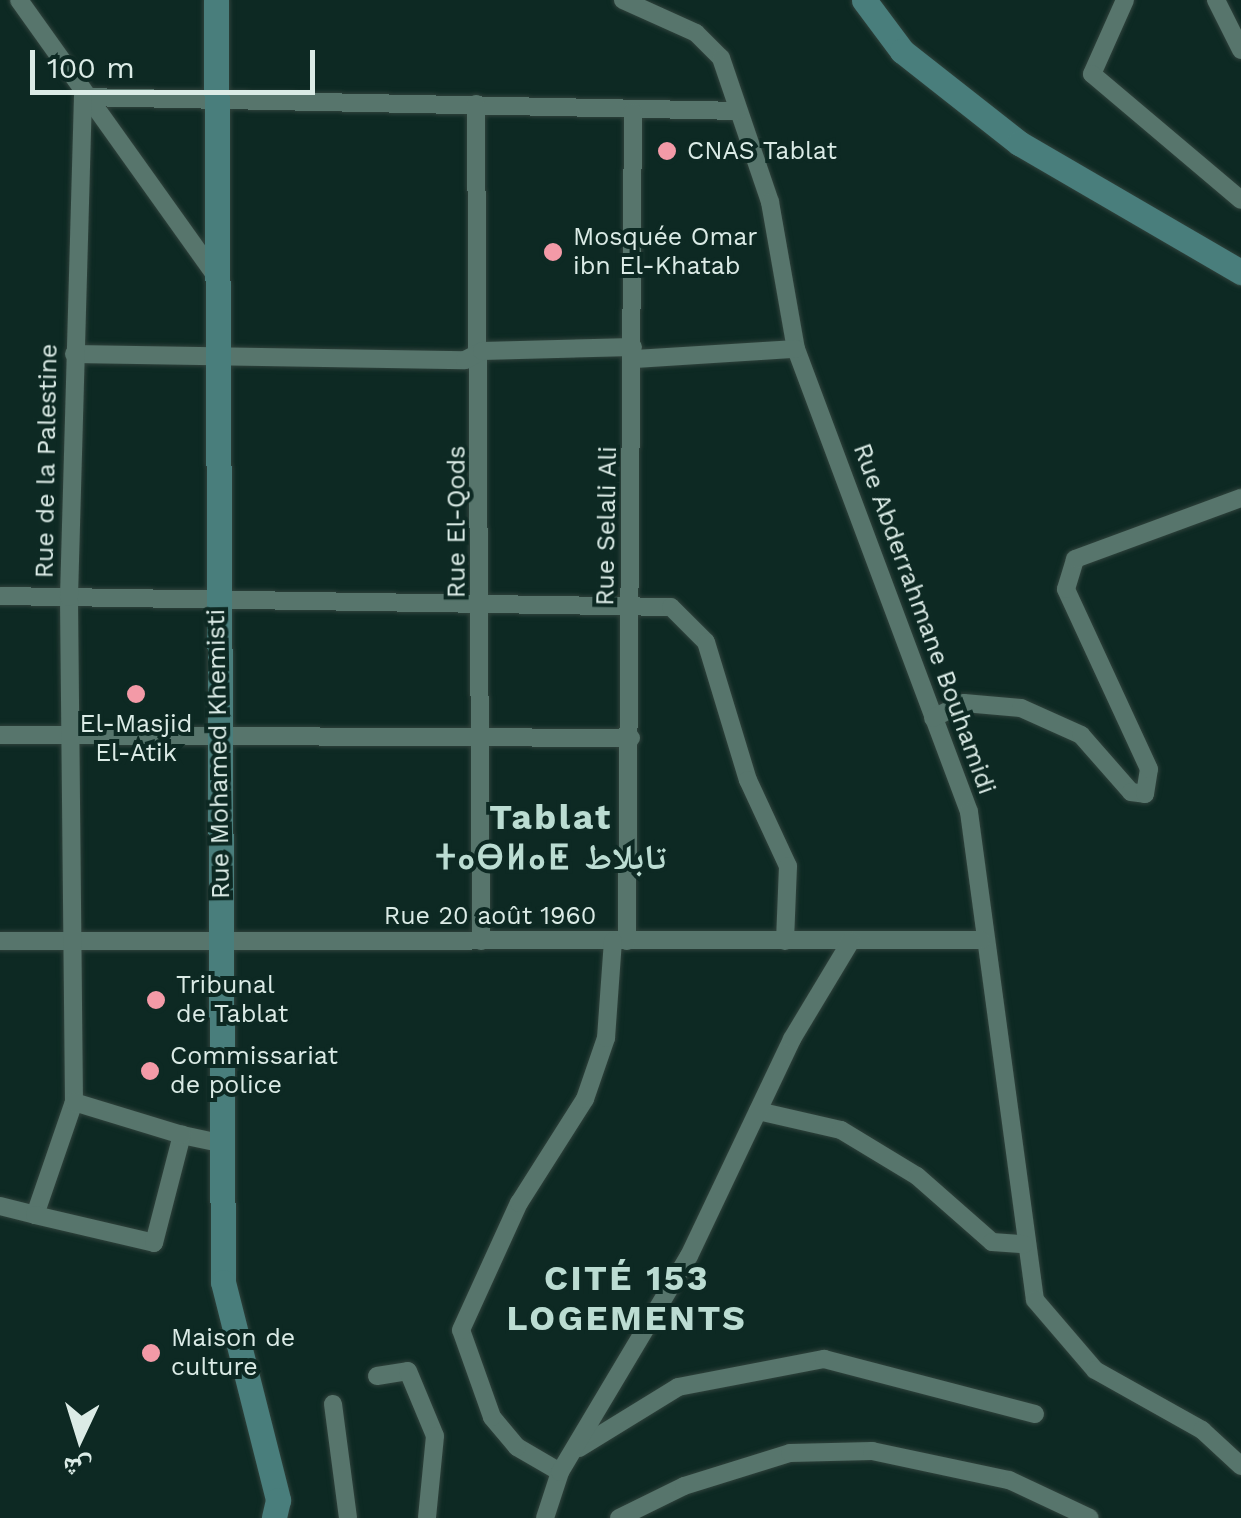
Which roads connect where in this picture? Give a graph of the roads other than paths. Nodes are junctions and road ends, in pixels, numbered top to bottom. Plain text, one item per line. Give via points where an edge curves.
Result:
1 (19, 0) edge
2 (216, 0) edge
3 (622, 0) edge
4 (864, 0) edge
5 (1125, 0) edge
6 (1216, 0) edge
7 (1241, 50) edge
8 (83, 97) junction
9 (217, 103) junction
10 (476, 104) junction
11 (738, 111) junction
12 (633, 112) junction
13 (1241, 200) edge
14 (1241, 272) edge
15 (215, 275) junction
16 (796, 350) junction
17 (482, 351) junction
18 (634, 353) junction
19 (74, 354) junction
20 (216, 355) junction
21 (1241, 498) edge
22 (0, 596) edge
23 (69, 598) junction
24 (631, 600) junction
25 (218, 602) junction
26 (482, 602) junction
27 (933, 718) junction
28 (0, 735) edge
29 (72, 735) junction
30 (217, 735) junction
31 (482, 736) junction
32 (630, 738) junction
33 (981, 940) junction
34 (222, 941) junction
35 (482, 941) junction
36 (620, 941) junction
37 (785, 941) junction
38 (851, 941) junction
39 (0, 942) edge
40 (68, 942) junction
41 (74, 1102) junction
42 (758, 1111) junction
43 (182, 1135) junction
44 (220, 1142) junction
45 (0, 1206) edge
46 (34, 1215) junction
47 (1024, 1244) junction
48 (377, 1376) dead end
49 (333, 1404) dead end
50 (1036, 1414) dead end
51 (575, 1451) junction
52 (1241, 1466) edge
53 (560, 1472) junction
54 (280, 1512) edge
55 (348, 1518) edge
56 (427, 1518) edge
57 (545, 1518) edge
58 (619, 1518) edge
59 (1090, 1518) edge

1 - 8 street
2 - 9 main road, Rue Mohamed Khemisti
3 - 11 street via 696,34 721,58
4 - 14 main road via 902,51 1019,142
5 - 13 street via 1092,74
6 - 7 street
8 - 9 street
8 - 15 street
8 - 19 street, Rue de la Palestine
9 - 10 street
9 - 15 main road, Rue Mohamed Khemisti
10 - 12 street
10 - 17 street, Rue El-Qods
11 - 12 street
11 - 16 street, Rue Abderrahmane Bouhamidi via 770,202
12 - 18 street, Rue Selali Ali
15 - 20 main road, Rue Mohamed Khemisti
16 - 18 street
16 - 27 street, Rue Abderrahmane Bouhamidi
17 - 18 street
17 - 20 street via 465,360
17 - 26 street, Rue El-Qods
18 - 24 street, Rue Selali Ali
19 - 20 street
19 - 23 street, Rue de la Palestine
20 - 25 main road, Rue Mohamed Khemisti
21 - 27 street via 1074,560 1066,588 1149,769 1145,794 1131,792 1081,735 1021,708 964,703
22 - 23 street
23 - 25 street
23 - 29 street, Rue de la Palestine
24 - 26 street
24 - 32 street, Rue Selali Ali
24 - 37 street via 671,607 706,642 748,780 788,866
25 - 26 street
25 - 30 main road, Rue Mohamed Khemisti
26 - 31 street, Rue El-Qods
27 - 33 street, Rue Abderrahmane Bouhamidi via 969,812
28 - 29 street
29 - 30 street
29 - 40 street, Rue de la Palestine
30 - 31 street
30 - 34 main road, Rue Mohamed Khemisti
31 - 32 street
31 - 35 street, Rue El-Qods
32 - 36 street, Rue Selali Ali
33 - 38 street, Rue 20 août 1960
33 - 47 street, Rue Abderrahmane Bouhamidi via 1007,1074
34 - 35 street, Rue 20 août 1960
34 - 40 street, Rue 20 août 1960
34 - 44 main road, Rue Mohamed Khemisti
35 - 36 street, Rue 20 août 1960
36 - 37 street, Rue 20 août 1960
36 - 53 street, Rue Selali Ali via 606,1038 585,1099 518,1203 461,1330 492,1416 516,1447
37 - 38 street, Rue 20 août 1960
38 - 42 street
39 - 40 street, Rue 20 août 1960
40 - 41 street, Rue de la Palestine
41 - 43 street
41 - 46 street
42 - 47 street via 841,1130 917,1176 992,1242
42 - 51 street via 689,1256
43 - 44 street
43 - 46 street via 154,1243
44 - 54 main road, Rue Mohamed Khemisti via 223,1282
45 - 46 street
47 - 52 street, Rue Abderrahmane Bouhamidi via 1035,1300 1095,1370 1202,1430
48 - 56 street via 408,1371 435,1436
49 - 55 street
50 - 51 street via 824,1359 678,1386
51 - 53 street
53 - 57 street
58 - 59 street via 684,1486 790,1452 872,1451 1009,1480

